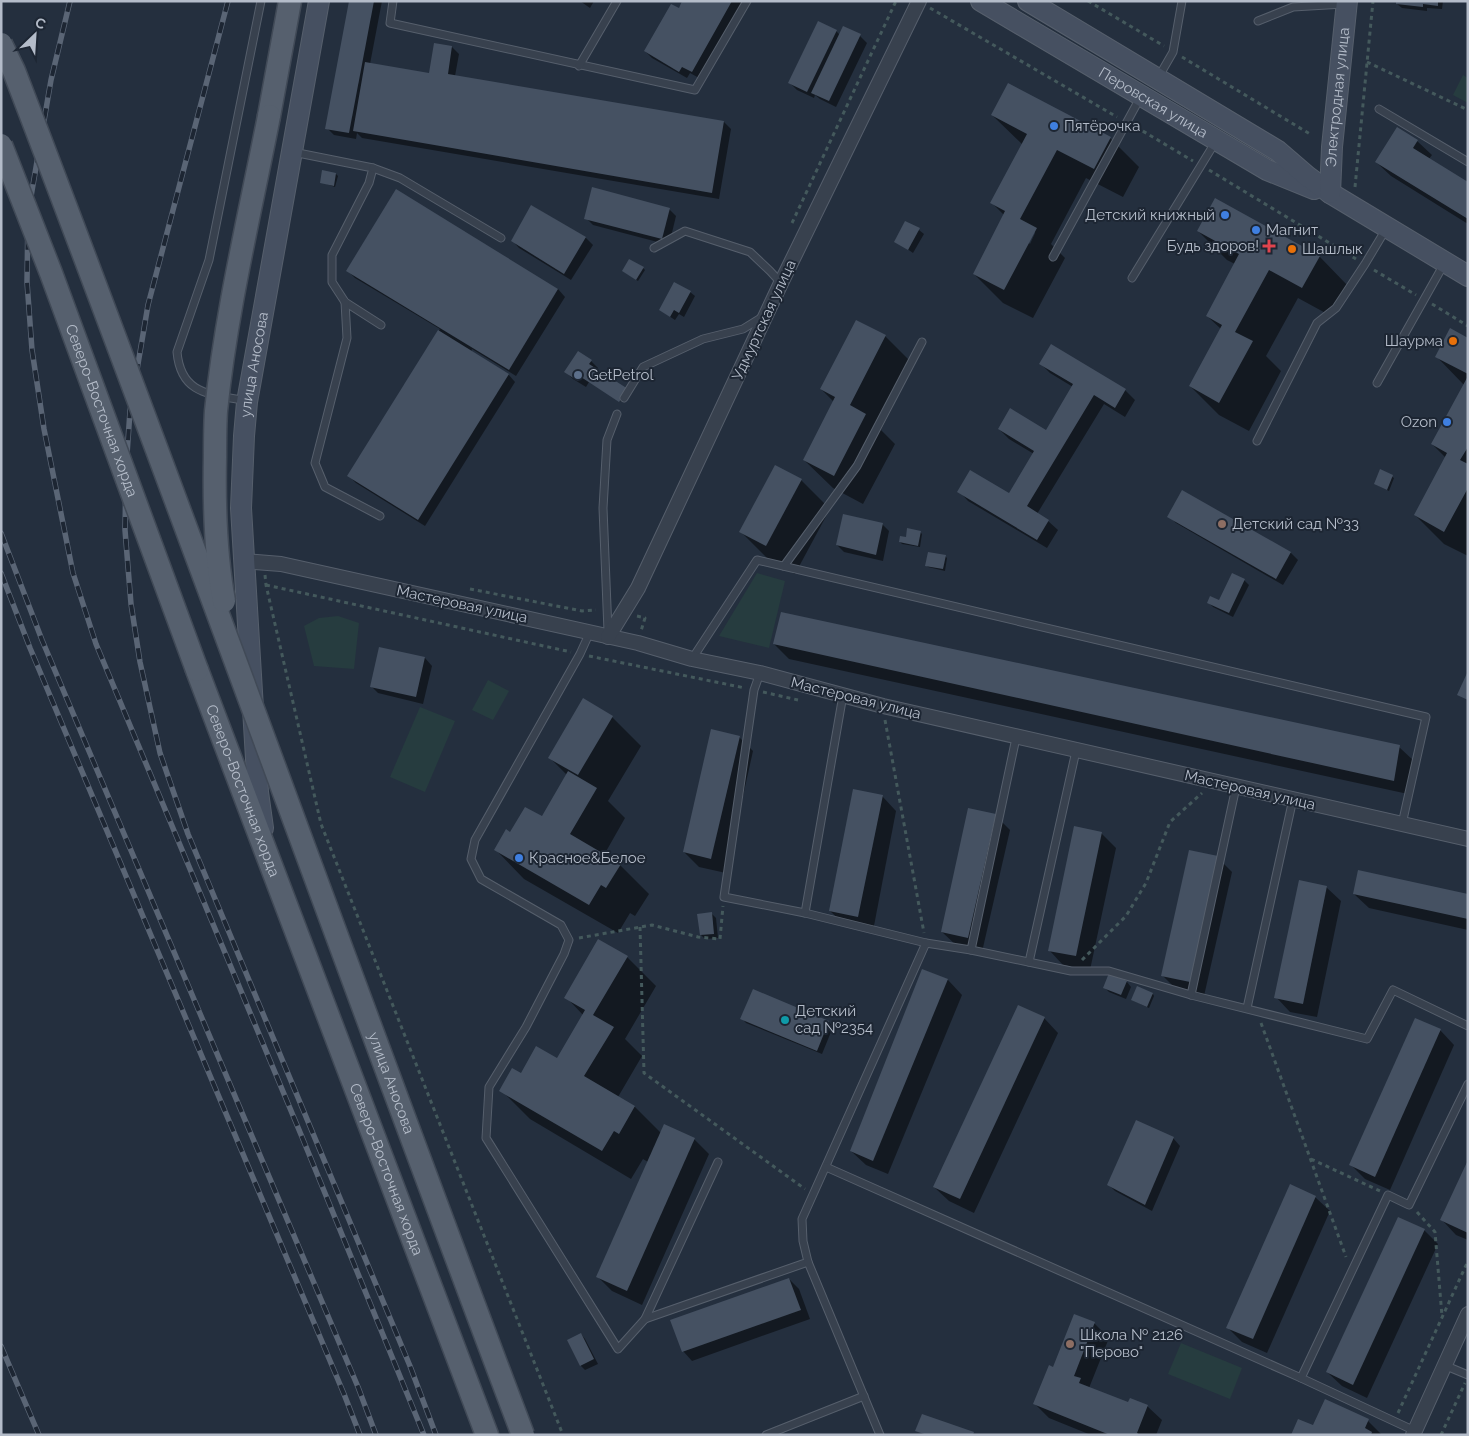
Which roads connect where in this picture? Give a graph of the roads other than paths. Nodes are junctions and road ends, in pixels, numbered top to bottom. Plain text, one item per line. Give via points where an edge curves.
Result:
1 (261, 1) edge
2 (290, 1) edge
3 (319, 1) edge
4 (394, 1) edge
5 (617, 1) edge
6 (747, 1) edge
7 (918, 1) edge
8 (982, 1) edge
9 (1028, 1) edge
10 (1182, 1) edge
11 (1347, 3) edge
12 (1258, 21) dead end
13 (1, 44) edge
14 (579, 66) junction
15 (1157, 79) junction
16 (1142, 96) junction
17 (1379, 109) dead end
18 (1216, 140) junction
19 (1, 145) edge
20 (292, 152) junction
21 (1468, 162) edge
22 (373, 168) junction
23 (1330, 193) junction
24 (1388, 227) junction
25 (501, 238) dead end
26 (654, 248) dead end
27 (1053, 257) dead end
28 (1445, 262) junction
29 (1468, 276) edge
30 (1132, 278) dead end
31 (781, 283) junction
32 (345, 302) junction
33 (766, 315) junction
34 (381, 325) dead end
35 (922, 342) dead end
36 (1376, 383) dead end
37 (624, 398) dead end
38 (247, 402) junction
39 (617, 414) dead end
40 (1257, 441) dead end
41 (380, 516) dead end
42 (243, 561) junction
43 (784, 566) junction
44 (590, 632) junction
45 (608, 637) junction
46 (234, 658) junction
47 (692, 659) junction
48 (760, 674) junction
49 (843, 695) junction
50 (255, 732) junction
51 (1016, 738) junction
52 (1076, 751) junction
53 (1236, 787) junction
54 (1293, 799) junction
55 (1402, 824) junction
56 (1468, 839) edge
57 (805, 913) junction
58 (926, 943) junction
59 (971, 950) junction
60 (1028, 962) junction
61 (1191, 995) junction
62 (1247, 1008) junction
63 (1468, 1026) edge
64 (1468, 1084) edge
65 (718, 1162) dead end
66 (826, 1167) junction
67 (808, 1262) junction
68 (1468, 1314) edge
69 (645, 1319) junction
70 (1444, 1365) junction
71 (1468, 1376) edge
72 (1301, 1378) junction
73 (864, 1396) junction
74 (1414, 1433) edge
75 (487, 1435) edge
76 (495, 1435) edge
77 (524, 1435) edge
78 (766, 1435) edge
79 (880, 1435) edge

1 - 38 lane via 209,260 177,352 184,377 197,390
2 - 46 main road, bridge via 236,282 216,412 214,501 218,560
3 - 20 street, улица Аносова
4 - 14 lane via 390,23
5 - 14 lane
6 - 14 lane via 695,90
7 - 31 street, Удмуртская улица
8 - 16 street, Перовская улица
9 - 15 street, Перовская улица
10 - 15 lane via 1173,52
11 - 12 lane via 1293,7
11 - 23 street, Электродная улица
13 - 46 main road, bridge via 14,70 86,259
15 - 23 street, Перовская улица via 1278,151
16 - 18 street, Перовская улица
16 - 27 lane
17 - 21 lane
18 - 23 street, Перовская улица via 1267,170
18 - 30 lane
19 - 75 main road, Северо-Восточная хорда, bridge
20 - 22 lane
20 - 38 street, улица Аносова
22 - 25 lane via 400,178
22 - 32 lane via 369,183 332,255 332,282
23 - 24 street, Перовская улица
24 - 28 street, Перовская улица
24 - 40 lane via 1336,308 1317,323
26 - 31 lane via 686,231 750,252
28 - 29 street, Перовская улица
28 - 36 lane
31 - 33 street, Удмуртская улица
32 - 34 lane
32 - 41 lane via 347,338 315,463 325,487
33 - 37 lane via 743,329 703,339 643,367
33 - 45 street, Удмуртская улица via 638,588
35 - 43 lane via 856,466
38 - 42 street, улица Аносова
39 - 45 lane via 607,440 603,508
42 - 44 street, Мастеровая улица via 266,562
42 - 50 street, улица Аносова
43 - 47 lane via 758,560
43 - 55 lane via 1426,717
44 - 45 street, Мастеровая улица
44 - 69 lane via 475,840 471,859 481,879 561,925 569,940 526,1027 489,1087 486,1138 618,1348
45 - 47 street, Мастеровая улица
46 - 77 main road, bridge via 417,1156
47 - 48 street, Мастеровая улица
48 - 49 street, Мастеровая улица
48 - 57 lane via 754,690 724,897
49 - 51 street, Мастеровая улица
49 - 57 lane
50 - 76 street, улица Аносова via 262,822 269,850
50 - 77 street, улица Аносова
51 - 52 street, Мастеровая улица
51 - 59 lane
52 - 53 street, Мастеровая улица
52 - 60 lane
53 - 54 street, Мастеровая улица
53 - 61 lane
54 - 55 street, Мастеровая улица
54 - 62 lane
55 - 56 street, Мастеровая улица
57 - 58 lane
58 - 59 lane
58 - 66 lane
59 - 60 lane
60 - 61 lane via 1071,971 1109,971
61 - 62 lane
62 - 63 lane via 1367,1039 1393,990
64 - 72 lane via 1409,1205 1388,1195
65 - 69 lane
66 - 67 lane via 802,1219
66 - 72 lane
67 - 69 lane
67 - 73 lane
68 - 70 street
70 - 71 lane
70 - 74 street
72 - 74 lane
73 - 78 lane
73 - 79 lane

